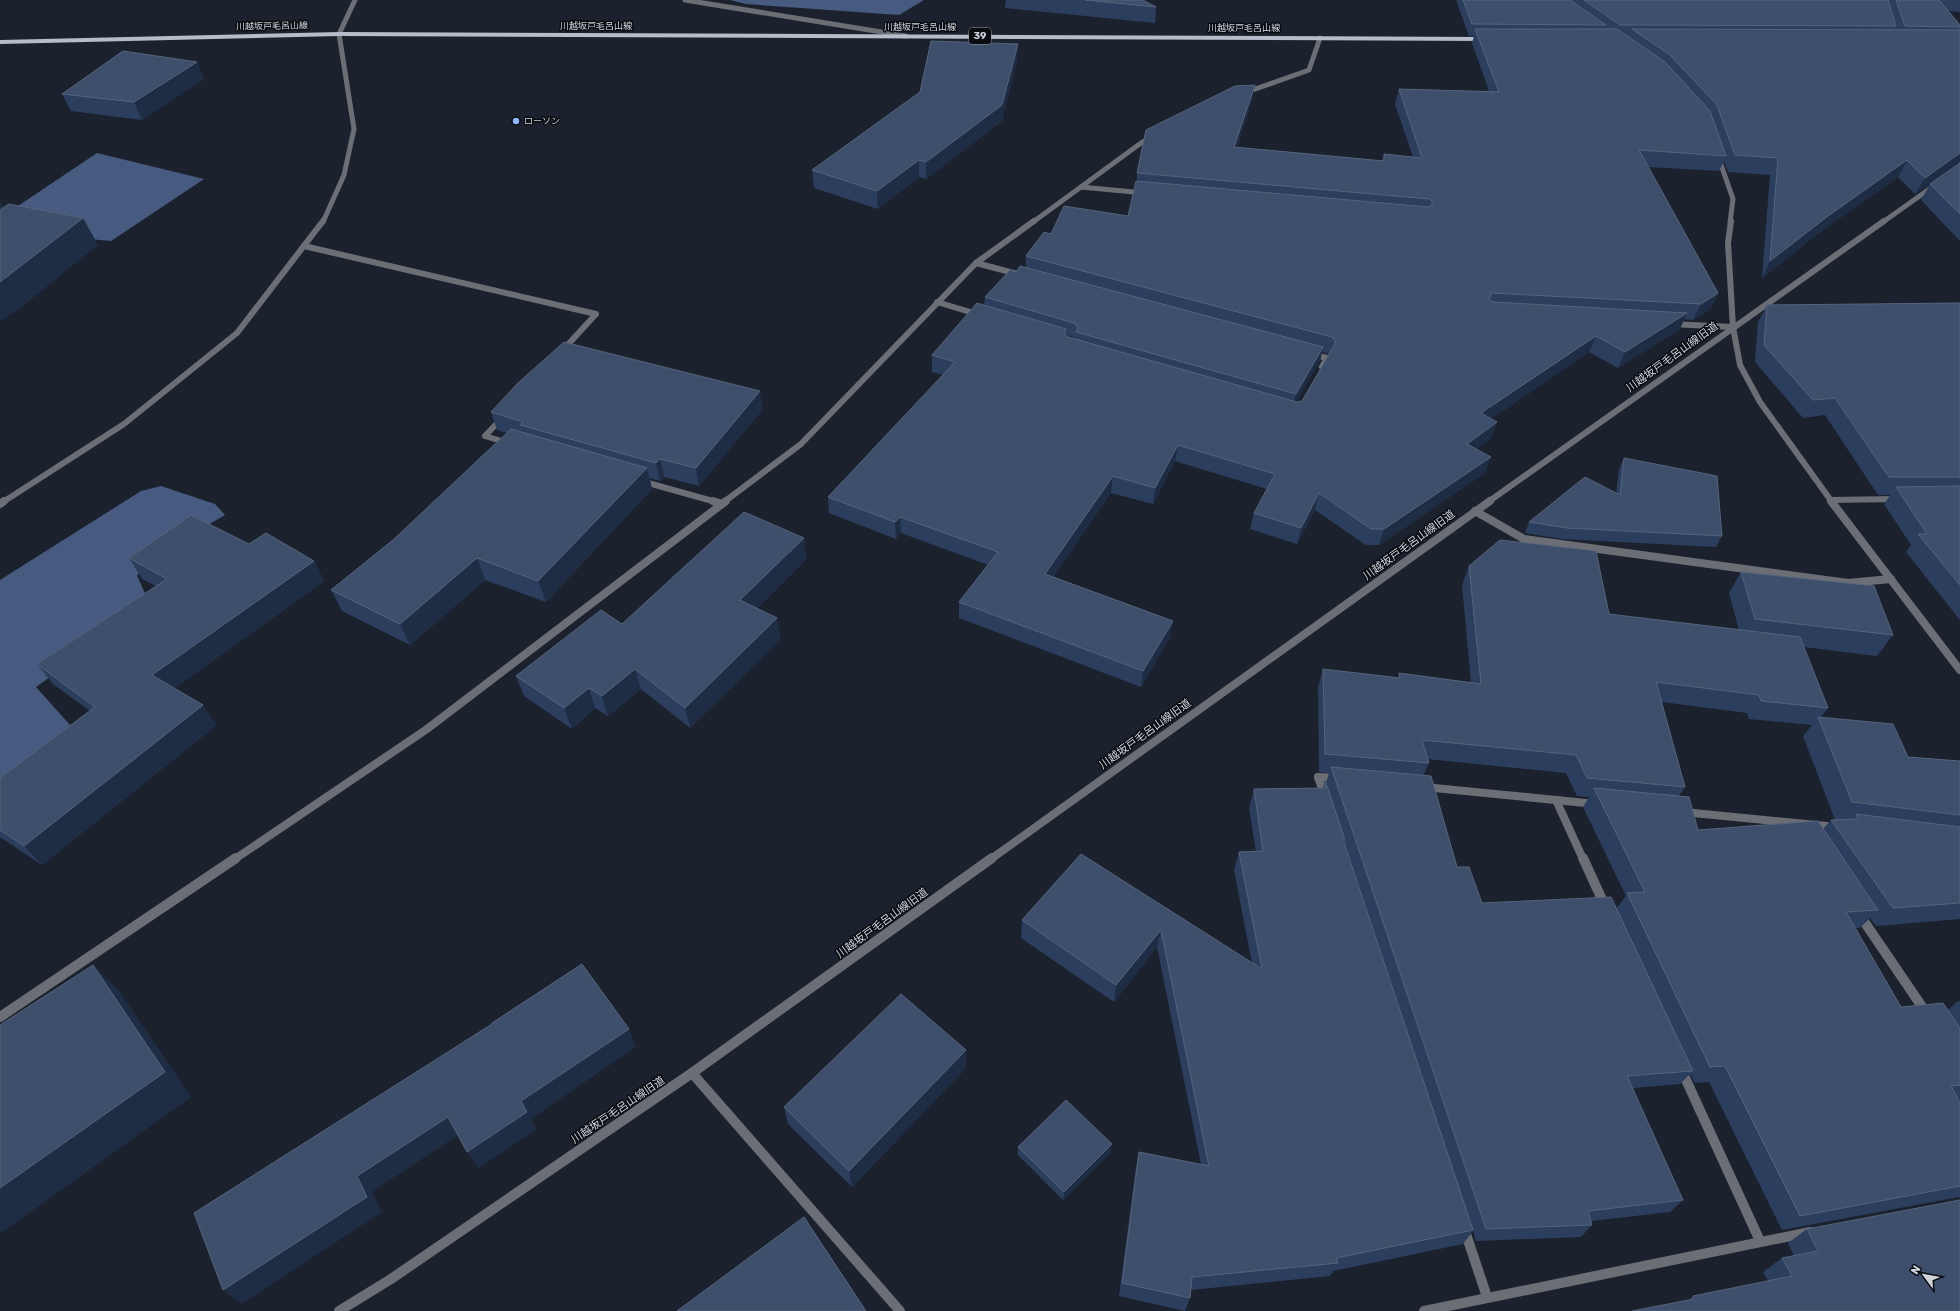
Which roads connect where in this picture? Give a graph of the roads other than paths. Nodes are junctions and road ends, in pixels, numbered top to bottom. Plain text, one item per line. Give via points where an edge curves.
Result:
1 (355, 0) edge
2 (685, 0) edge
3 (340, 34) junction
4 (906, 36) junction
5 (1320, 38) junction
6 (1494, 39) edge
7 (0, 42) edge
8 (1238, 95) edge
9 (1162, 132) edge
10 (1715, 147) edge
11 (1943, 179) edge
12 (1082, 186) junction
13 (1153, 193) edge
14 (304, 246) junction
15 (976, 263) junction
16 (1022, 276) edge
17 (937, 302) junction
18 (990, 318) edge
19 (1662, 323) edge
20 (1733, 327) junction
21 (1304, 352) edge
22 (559, 354) edge
23 (1319, 372) edge
24 (506, 413) edge
25 (516, 445) edge
26 (630, 478) edge
27 (1906, 499) edge
28 (1830, 500) junction
29 (0, 504) edge
30 (722, 504) junction
31 (1475, 511) junction
32 (1891, 580) junction
33 (1960, 670) edge
34 (1350, 780) edge
35 (1413, 786) edge
36 (1556, 800) junction
37 (1602, 804) edge
38 (1328, 807) edge
39 (1672, 811) edge
40 (1797, 822) junction
41 (1844, 828) edge
42 (1806, 835) edge
43 (1854, 906) edge
44 (1609, 916) edge
45 (0, 1017) edge
46 (1934, 1023) edge
47 (1676, 1060) edge
48 (692, 1073) junction
49 (1460, 1214) edge
50 (1822, 1230) edge
51 (1760, 1241) junction
52 (1487, 1297) junction
53 (338, 1311) edge
54 (900, 1311) edge
55 (1424, 1311) edge

1 - 3 street
2 - 4 street
3 - 4 main road, 川越坂戸毛呂山線 / 39
3 - 7 main road, 川越坂戸毛呂山線 / 39
3 - 14 street via 354,129 344,175 321,226
4 - 5 main road, 川越坂戸毛呂山線 / 39
5 - 6 main road, 川越坂戸毛呂山線 / 39
5 - 8 street via 1309,70
9 - 12 street via 1141,143
10 - 20 street via 1733,199 1728,242
11 - 20 street, 川越坂戸毛呂山線旧道
12 - 13 street
12 - 15 street
14 - 22 street via 596,314
14 - 29 street via 236,333 124,424
15 - 16 street
15 - 17 street
17 - 18 street
17 - 30 street via 801,444
19 - 20 street
20 - 28 street via 1740,365 1760,402
20 - 31 street, 川越坂戸毛呂山線旧道
21 - 23 street via 1327,358
24 - 25 street via 485,436
26 - 30 street
27 - 28 street
28 - 32 street
30 - 45 street via 427,729
31 - 32 street via 1524,539 1848,583
31 - 48 street, 川越坂戸毛呂山線旧道
32 - 33 street
34 - 38 street via 1318,777
35 - 36 street
36 - 37 street
36 - 44 street
39 - 40 street
40 - 41 street
40 - 42 street
43 - 46 street
47 - 51 street
48 - 53 street, 川越坂戸毛呂山線旧道 via 391,1279
48 - 54 street
49 - 52 street
50 - 51 street
51 - 52 street
52 - 55 street

